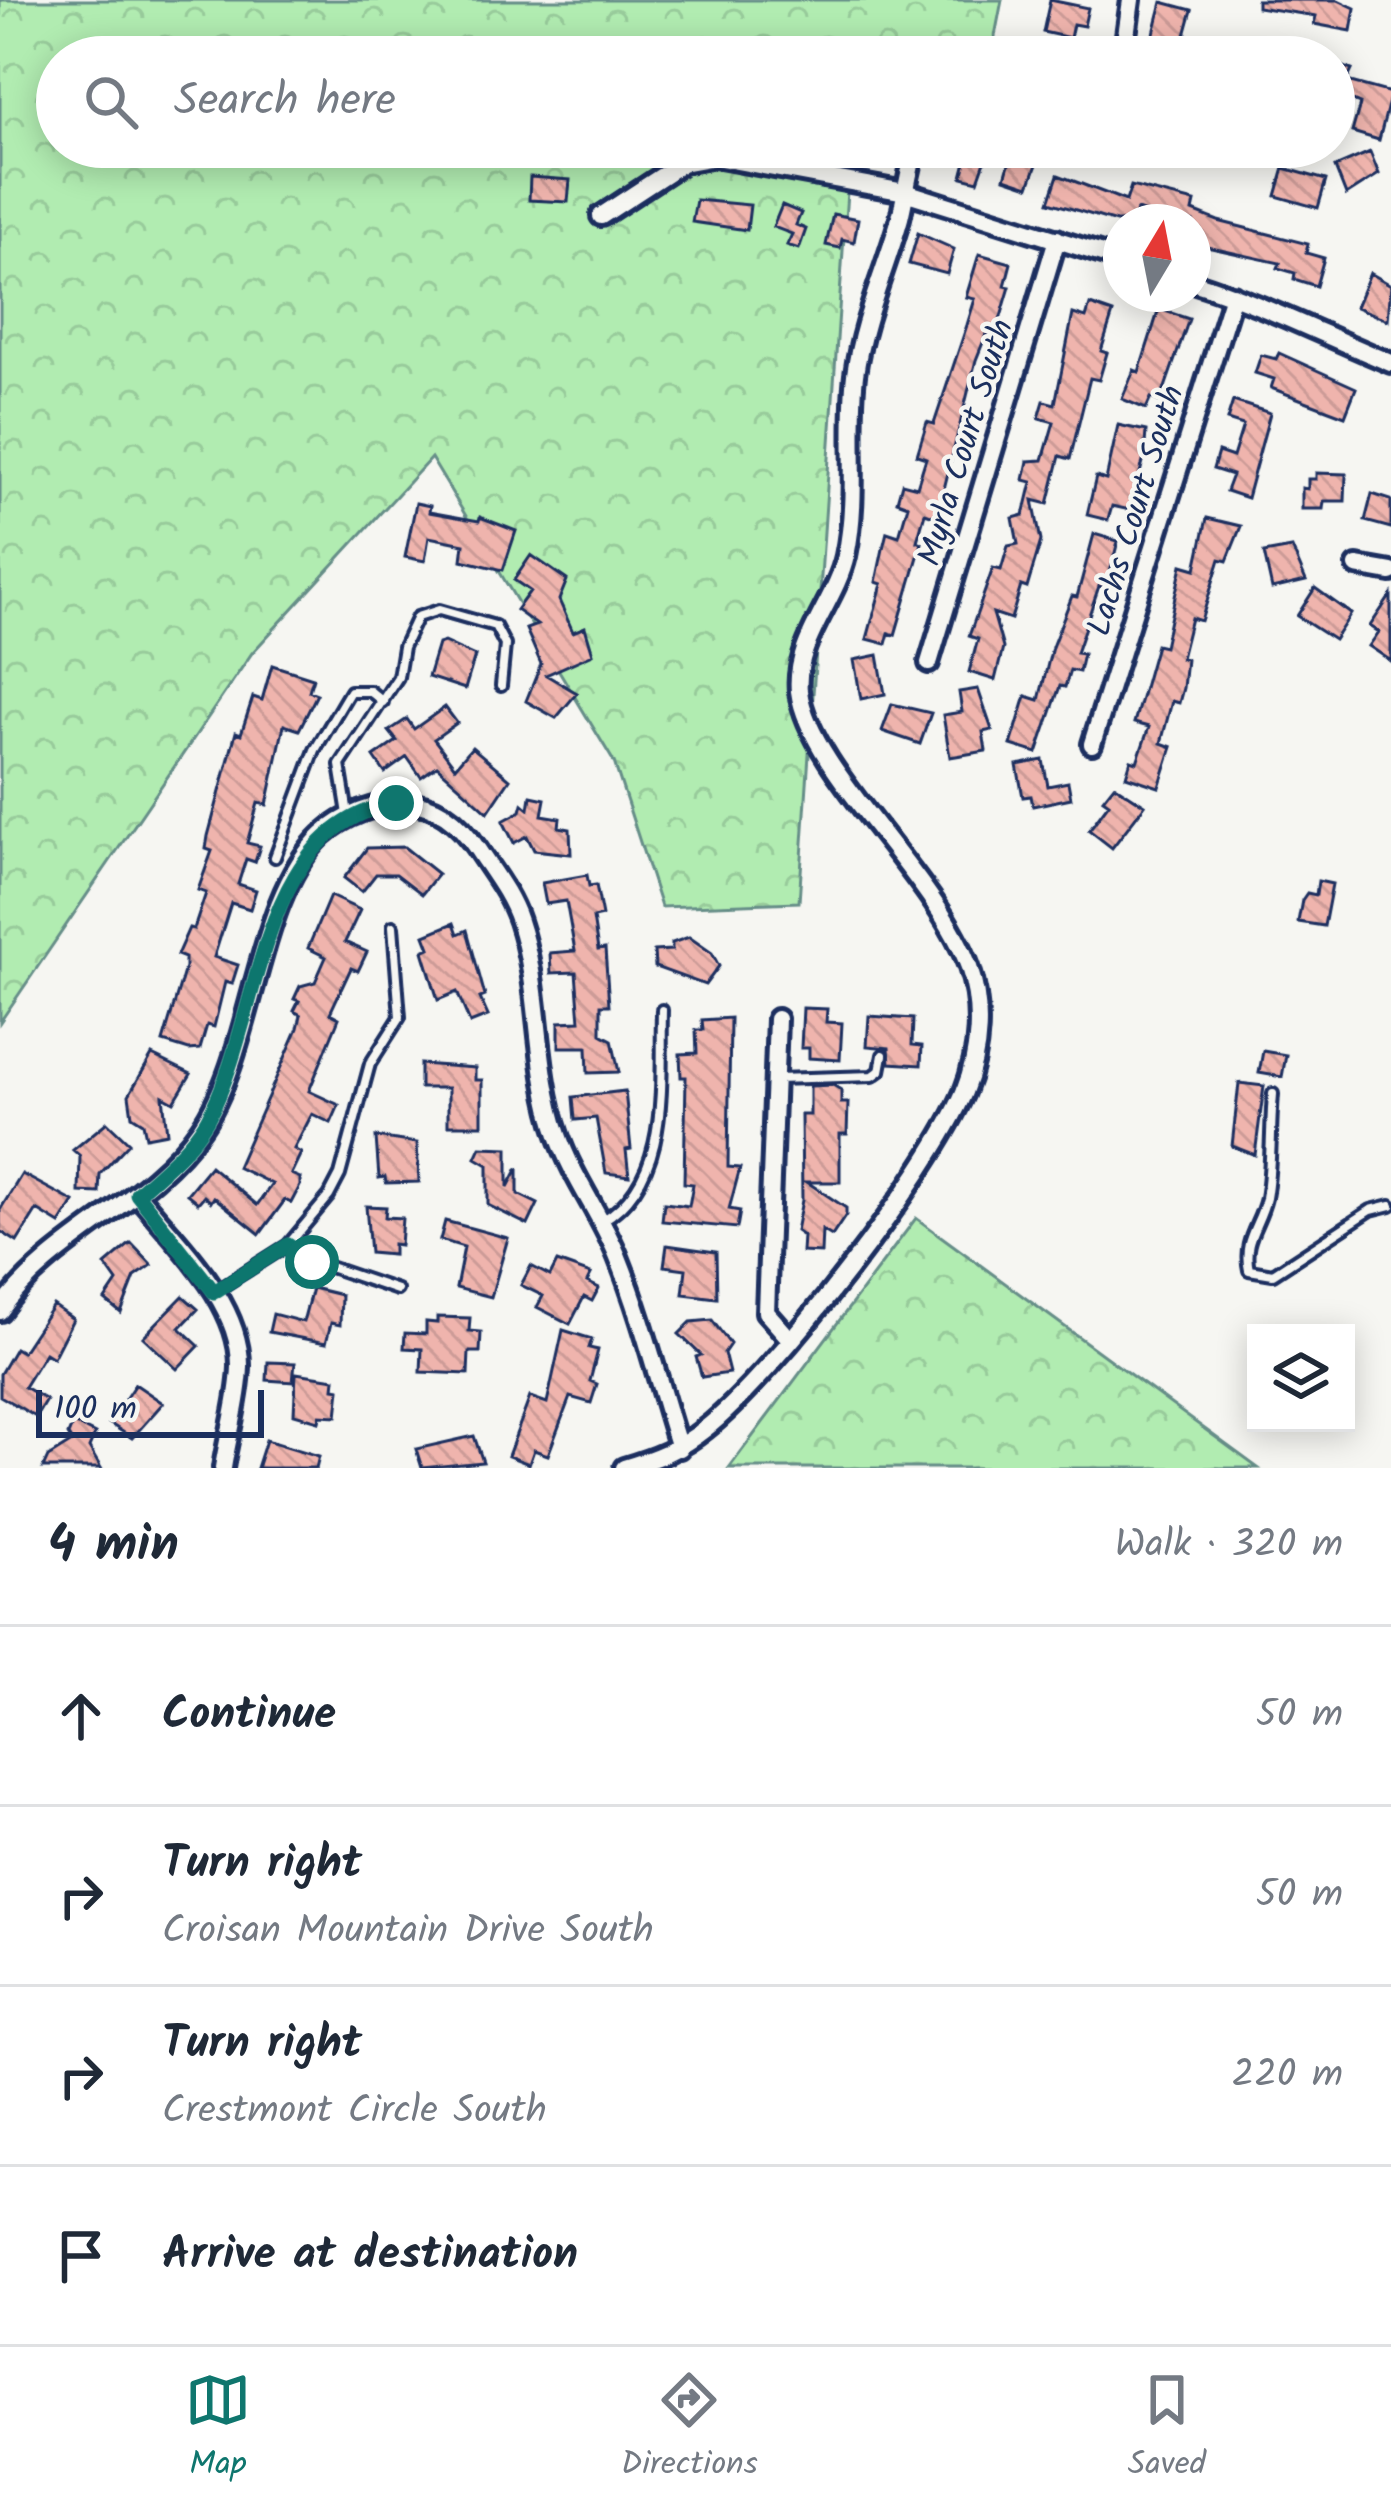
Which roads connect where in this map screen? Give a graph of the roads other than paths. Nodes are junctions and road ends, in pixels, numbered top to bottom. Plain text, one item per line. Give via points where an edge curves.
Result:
1 (1130, 0) edge
2 (1126, 36) edge
3 (679, 168) edge
4 (775, 168) edge
5 (911, 168) edge
6 (905, 192) junction
7 (601, 216) dead end
8 (1058, 239) junction
9 (1103, 254) edge
10 (1211, 288) edge
11 (1233, 295) junction
12 (1391, 363) edge
13 (1358, 566) dead end
14 (1391, 572) edge
15 (929, 663) dead end
16 (501, 686) dead end
17 (383, 701) junction
18 (1092, 744) dead end
19 (349, 817) junction
20 (275, 857) dead end
21 (393, 926) dead end
22 (662, 1010) dead end
23 (777, 1019) dead end
24 (883, 1055) dead end
25 (776, 1079) junction
26 (1273, 1094) dead end
27 (137, 1194) junction
28 (1391, 1204) edge
29 (601, 1222) junction
30 (288, 1245) junction
31 (397, 1290) dead end
32 (214, 1292) junction
33 (0, 1311) edge
34 (789, 1338) junction
35 (679, 1448) junction
36 (223, 1468) edge
37 (624, 1468) edge

1 - 2 street
3 - 7 street
4 - 6 street
5 - 6 street
6 - 8 street
6 - 34 street via 856,370 846,557 802,657 799,686 814,734 960,944 978,1031 964,1093 939,1137
8 - 9 street
8 - 15 street, Myrla Court South
10 - 11 street
11 - 12 street
11 - 18 street, Lachs Court South
13 - 14 street
16 - 17 lane via 505,645 495,626 439,610 411,625
17 - 19 lane via 340,765
17 - 20 lane via 350,691 315,750
19 - 27 street via 318,839 295,875 207,1120
19 - 29 street via 396,803 433,807 469,836 509,896 525,945 549,1106 581,1193
21 - 30 lane via 400,1017 370,1064 340,1175
22 - 29 lane via 646,1178
23 - 25 street
24 - 25 lane via 873,1076
25 - 34 street via 766,1312
26 - 28 lane via 1265,1202 1250,1232 1250,1270 1273,1274
27 - 32 street
27 - 33 street via 42,1266
29 - 35 street
30 - 31 lane via 312,1262
30 - 32 lane
32 - 36 street via 234,1328 240,1363
34 - 35 street via 739,1397
35 - 37 street

